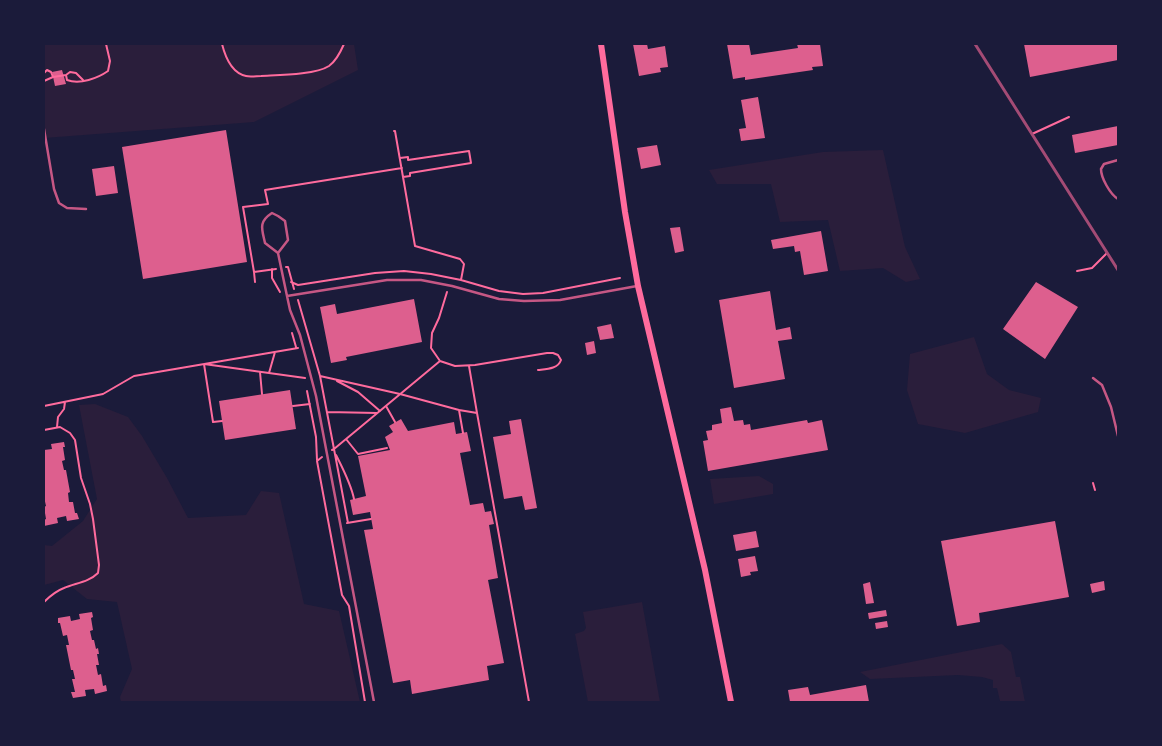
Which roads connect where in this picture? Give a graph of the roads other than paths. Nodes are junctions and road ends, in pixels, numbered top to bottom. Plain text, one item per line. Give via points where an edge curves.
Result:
1 (601, 44) edge
2 (44, 129) edge
3 (1118, 160) edge
4 (1118, 199) edge
5 (86, 209) dead end
6 (278, 253) junction
7 (638, 286) junction
8 (288, 296) junction
9 (1093, 378) dead end
10 (1118, 436) edge
11 (374, 702) edge
12 (731, 702) edge

1 - 7 main road
2 - 5 lane via 59,203 67,208
3 - 4 lane via 1104,164 1100,169
6 - 6 lane via 288,240 287,231 285,222 272,213 262,226 265,243
6 - 8 lane
7 - 8 lane via 542,301 498,299 421,280 387,280
7 - 12 main road via 705,570
8 - 11 lane via 312,377
9 - 10 lane via 1102,385

